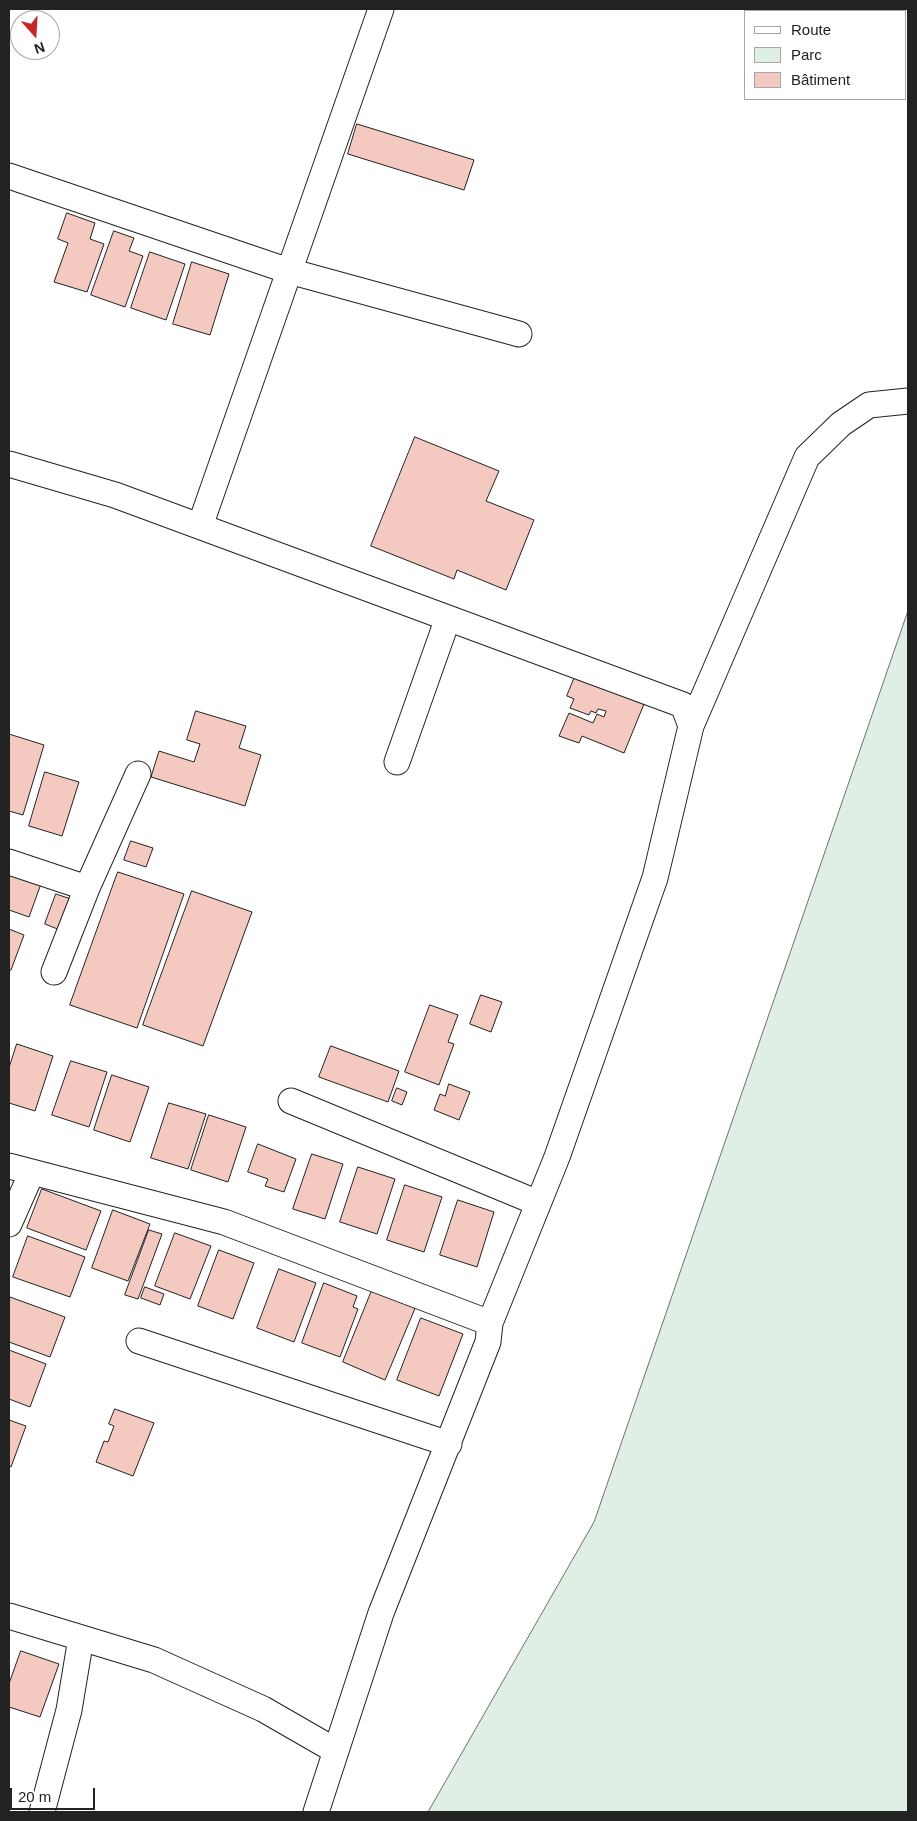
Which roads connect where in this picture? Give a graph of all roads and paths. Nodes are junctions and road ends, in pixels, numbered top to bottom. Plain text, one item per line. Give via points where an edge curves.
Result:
1 (381, 9) edge
2 (9, 176) edge
3 (289, 271) junction
4 (519, 334) dead end
5 (908, 401) edge
6 (9, 464) edge
7 (200, 526) junction
8 (448, 618) junction
9 (691, 726) junction
10 (397, 762) dead end
11 (138, 774) dead end
12 (9, 862) edge
13 (87, 888) junction
14 (54, 972) dead end
15 (291, 1101) dead end
16 (20, 1169) edge
17 (538, 1203) junction
18 (9, 1224) edge
19 (490, 1323) junction
20 (139, 1341) dead end
21 (448, 1444) junction
22 (9, 1616) edge
23 (81, 1638) junction
24 (336, 1751) junction
25 (42, 1812) edge
26 (316, 1812) edge

1 - 3 street
2 - 3 street
3 - 4 street
3 - 7 street
5 - 9 street via 869,405 840,424 807,457
6 - 7 street via 115,495
7 - 8 street
8 - 9 street via 683,705
8 - 10 street
9 - 17 street via 655,878
11 - 13 street
12 - 13 street
13 - 14 street
15 - 17 street
16 - 18 street
16 - 19 street via 224,1222
17 - 19 street
19 - 21 street via 488,1342
20 - 21 street
21 - 24 street via 381,1613
22 - 23 street
23 - 24 street via 154,1660 263,1708
23 - 25 street via 69,1710
24 - 26 street

